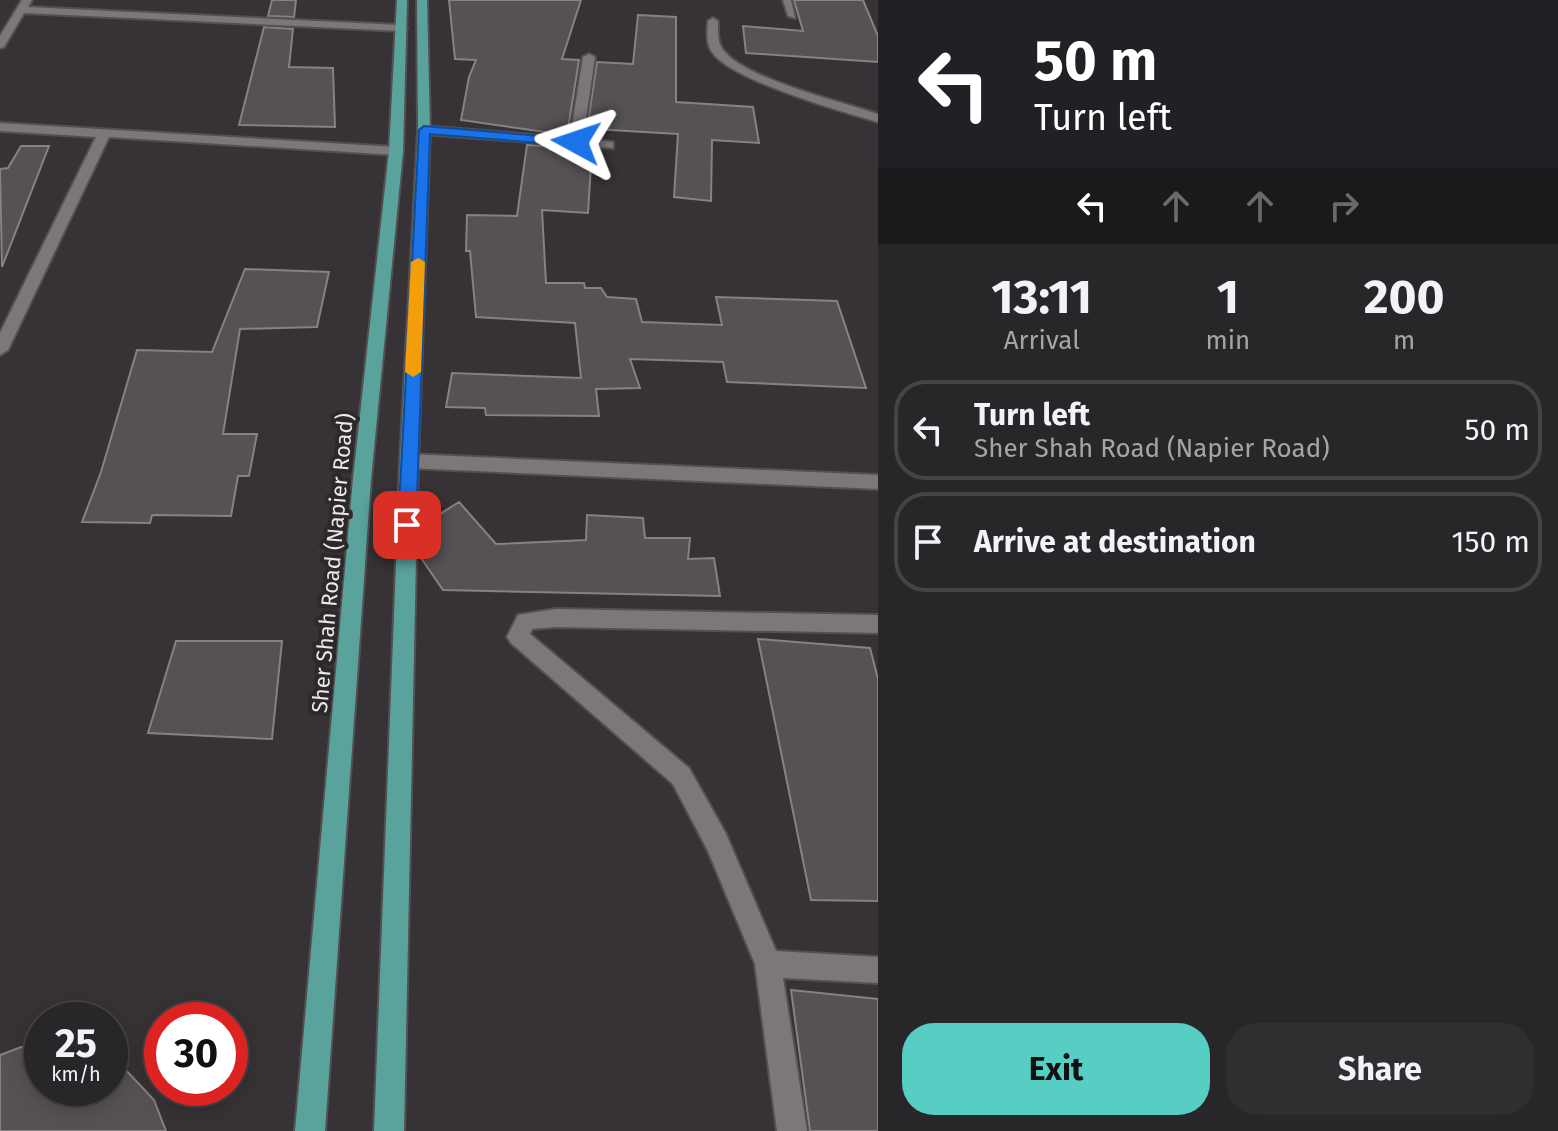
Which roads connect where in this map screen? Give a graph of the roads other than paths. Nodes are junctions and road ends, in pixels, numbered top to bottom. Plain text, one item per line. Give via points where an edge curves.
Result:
1 (402, 0) edge
2 (422, 0) edge
3 (787, 0) edge
4 (24, 5) edge
5 (792, 16) dead end
6 (713, 21) dead end
7 (401, 28) junction
8 (0, 45) edge
9 (589, 57) dead end
10 (878, 118) edge
11 (0, 127) edge
12 (424, 130) junction
13 (105, 132) junction
14 (576, 142) junction
15 (608, 145) dead end
16 (396, 151) junction
17 (0, 350) edge
18 (409, 461) junction
19 (878, 482) edge
20 (878, 624) edge
21 (768, 964) junction
22 (878, 970) edge
23 (310, 1131) edge
24 (389, 1131) edge
25 (792, 1131) edge

1 - 7 main road, Sher Shah Road (Napier Road)
2 - 12 main road
3 - 5 lane
4 - 7 street
4 - 8 street
6 - 10 street via 719,54 740,69
7 - 16 main road, Sher Shah Road (Napier Road)
9 - 14 street
11 - 13 street
12 - 14 street
12 - 18 main road
13 - 16 street
13 - 17 street
14 - 15 street
16 - 23 main road, Sher Shah Road (Napier Road) via 362,479
18 - 19 street
18 - 24 main road
20 - 21 street via 556,618 525,621 518,637 681,776 717,843
21 - 22 street
21 - 25 street

